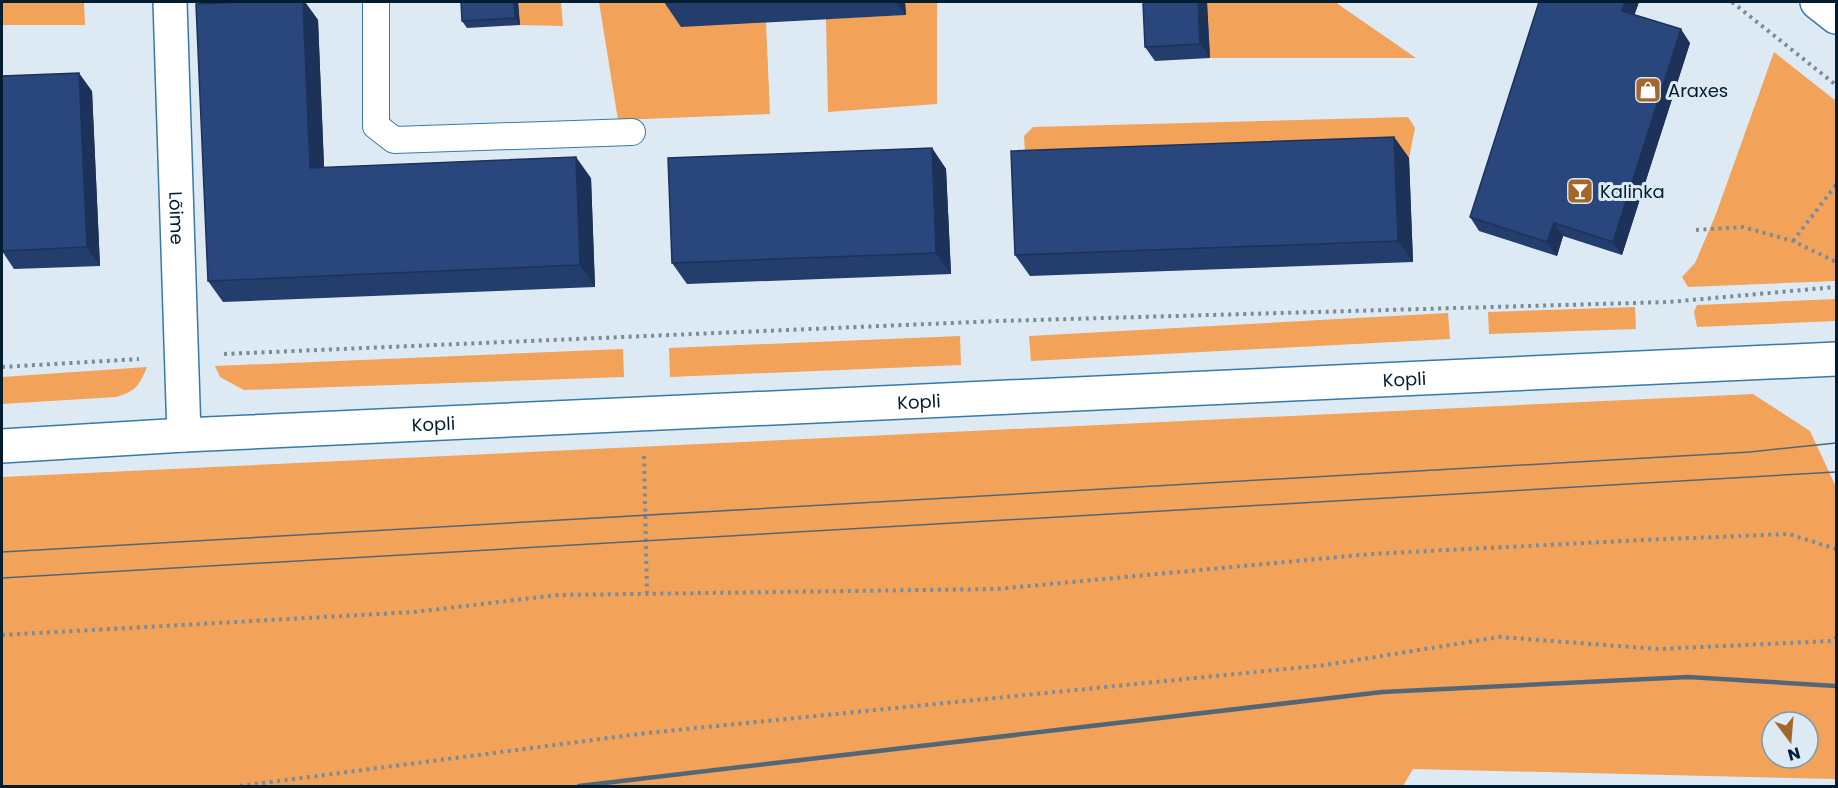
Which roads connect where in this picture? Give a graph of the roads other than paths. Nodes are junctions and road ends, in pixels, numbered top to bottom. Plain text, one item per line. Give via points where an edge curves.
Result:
1 (170, 2) edge
2 (376, 2) edge
3 (1817, 2) edge
4 (1836, 17) edge
5 (632, 132) dead end
6 (1836, 358) edge
7 (184, 435) junction
8 (2, 446) edge

1 - 7 street, Lõime
2 - 5 lane via 376,126 394,140
3 - 4 street
6 - 7 street, Kopli
7 - 8 street, Kopli

